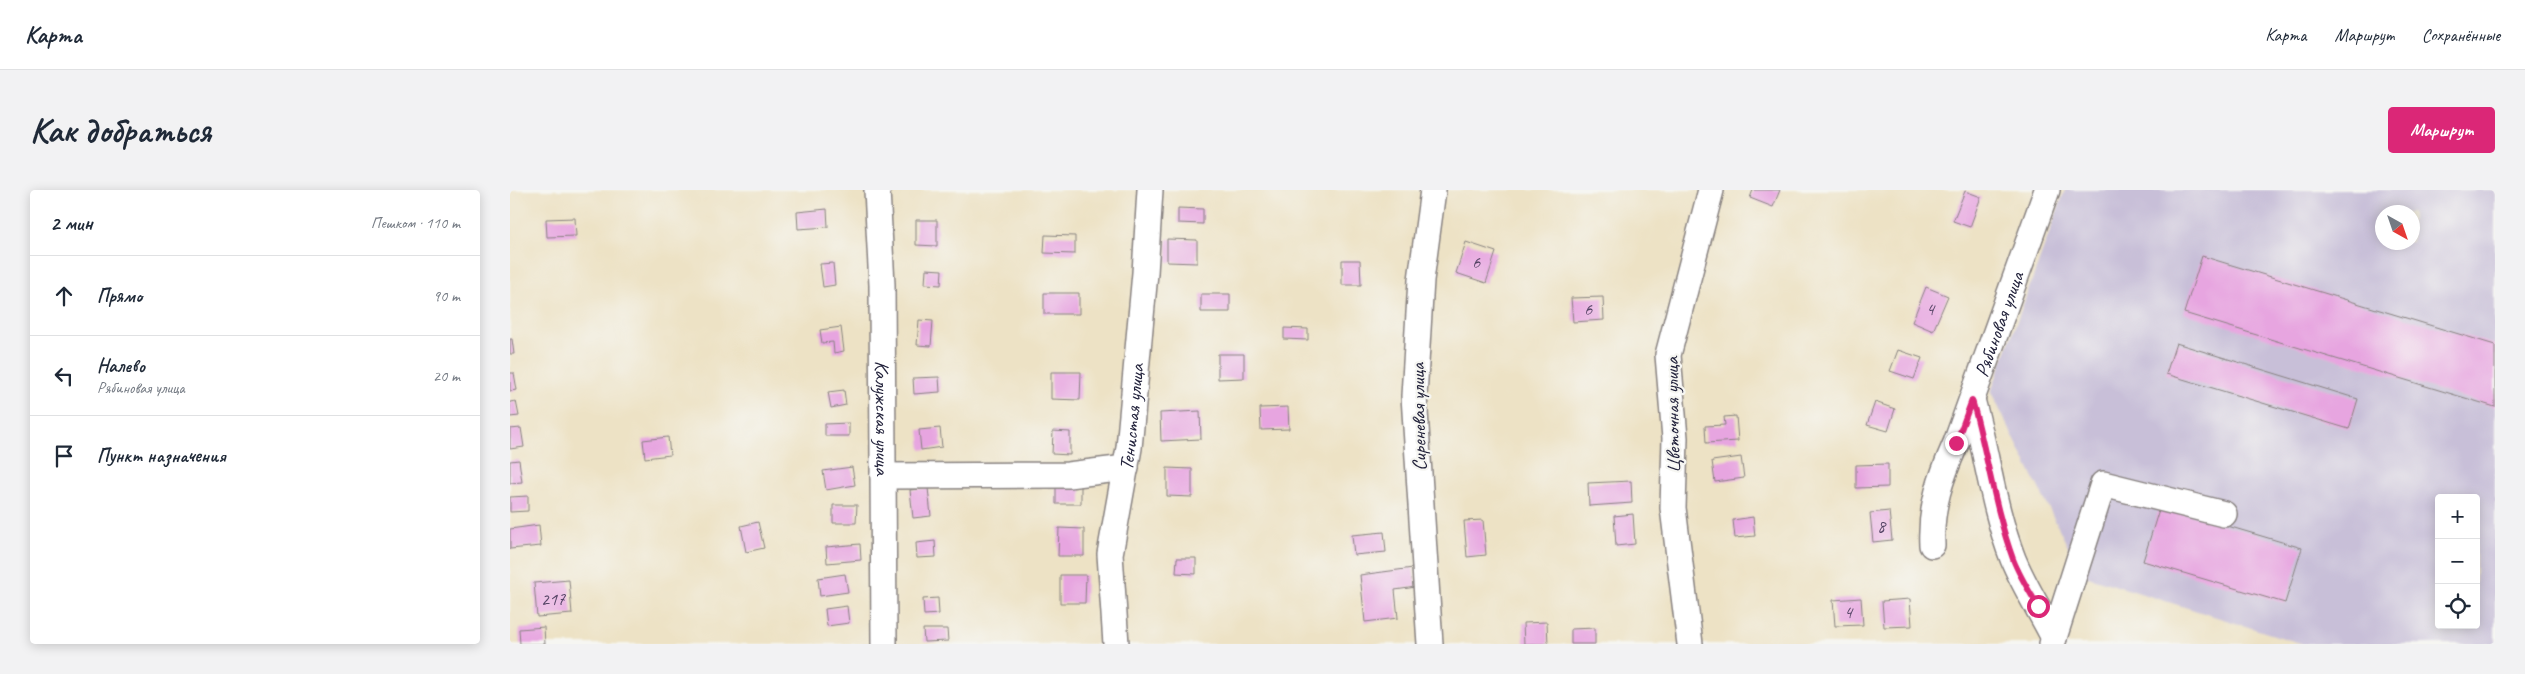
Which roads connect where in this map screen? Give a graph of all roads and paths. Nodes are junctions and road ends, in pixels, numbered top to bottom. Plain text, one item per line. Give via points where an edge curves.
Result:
1 (877, 190) edge
2 (1150, 190) edge
3 (1433, 190) edge
4 (1710, 190) edge
5 (2047, 190) edge
6 (1972, 400) junction
7 (1126, 468) junction
8 (883, 476) junction
9 (2224, 514) dead end
10 (1932, 545) dead end
11 (2053, 641) edge
12 (884, 644) edge
13 (1116, 644) edge
14 (1430, 644) edge
15 (1690, 644) edge

1 - 8 street, Калужская улица via 882,285
2 - 7 street, Тенистая улица
3 - 14 street, Сиреневая улица via 1421,280 1414,396
4 - 15 street, Цветочная улица via 1668,356 1675,438 1673,508
5 - 6 street, Рябиновая улица
6 - 10 street, Рябиновая улица via 1940,479 1931,524
6 - 11 street via 1994,498 2013,560
7 - 8 street via 1068,475
7 - 13 street, Тенистая улица via 1110,554
8 - 12 street, Калужская улица
9 - 11 street via 2103,484

